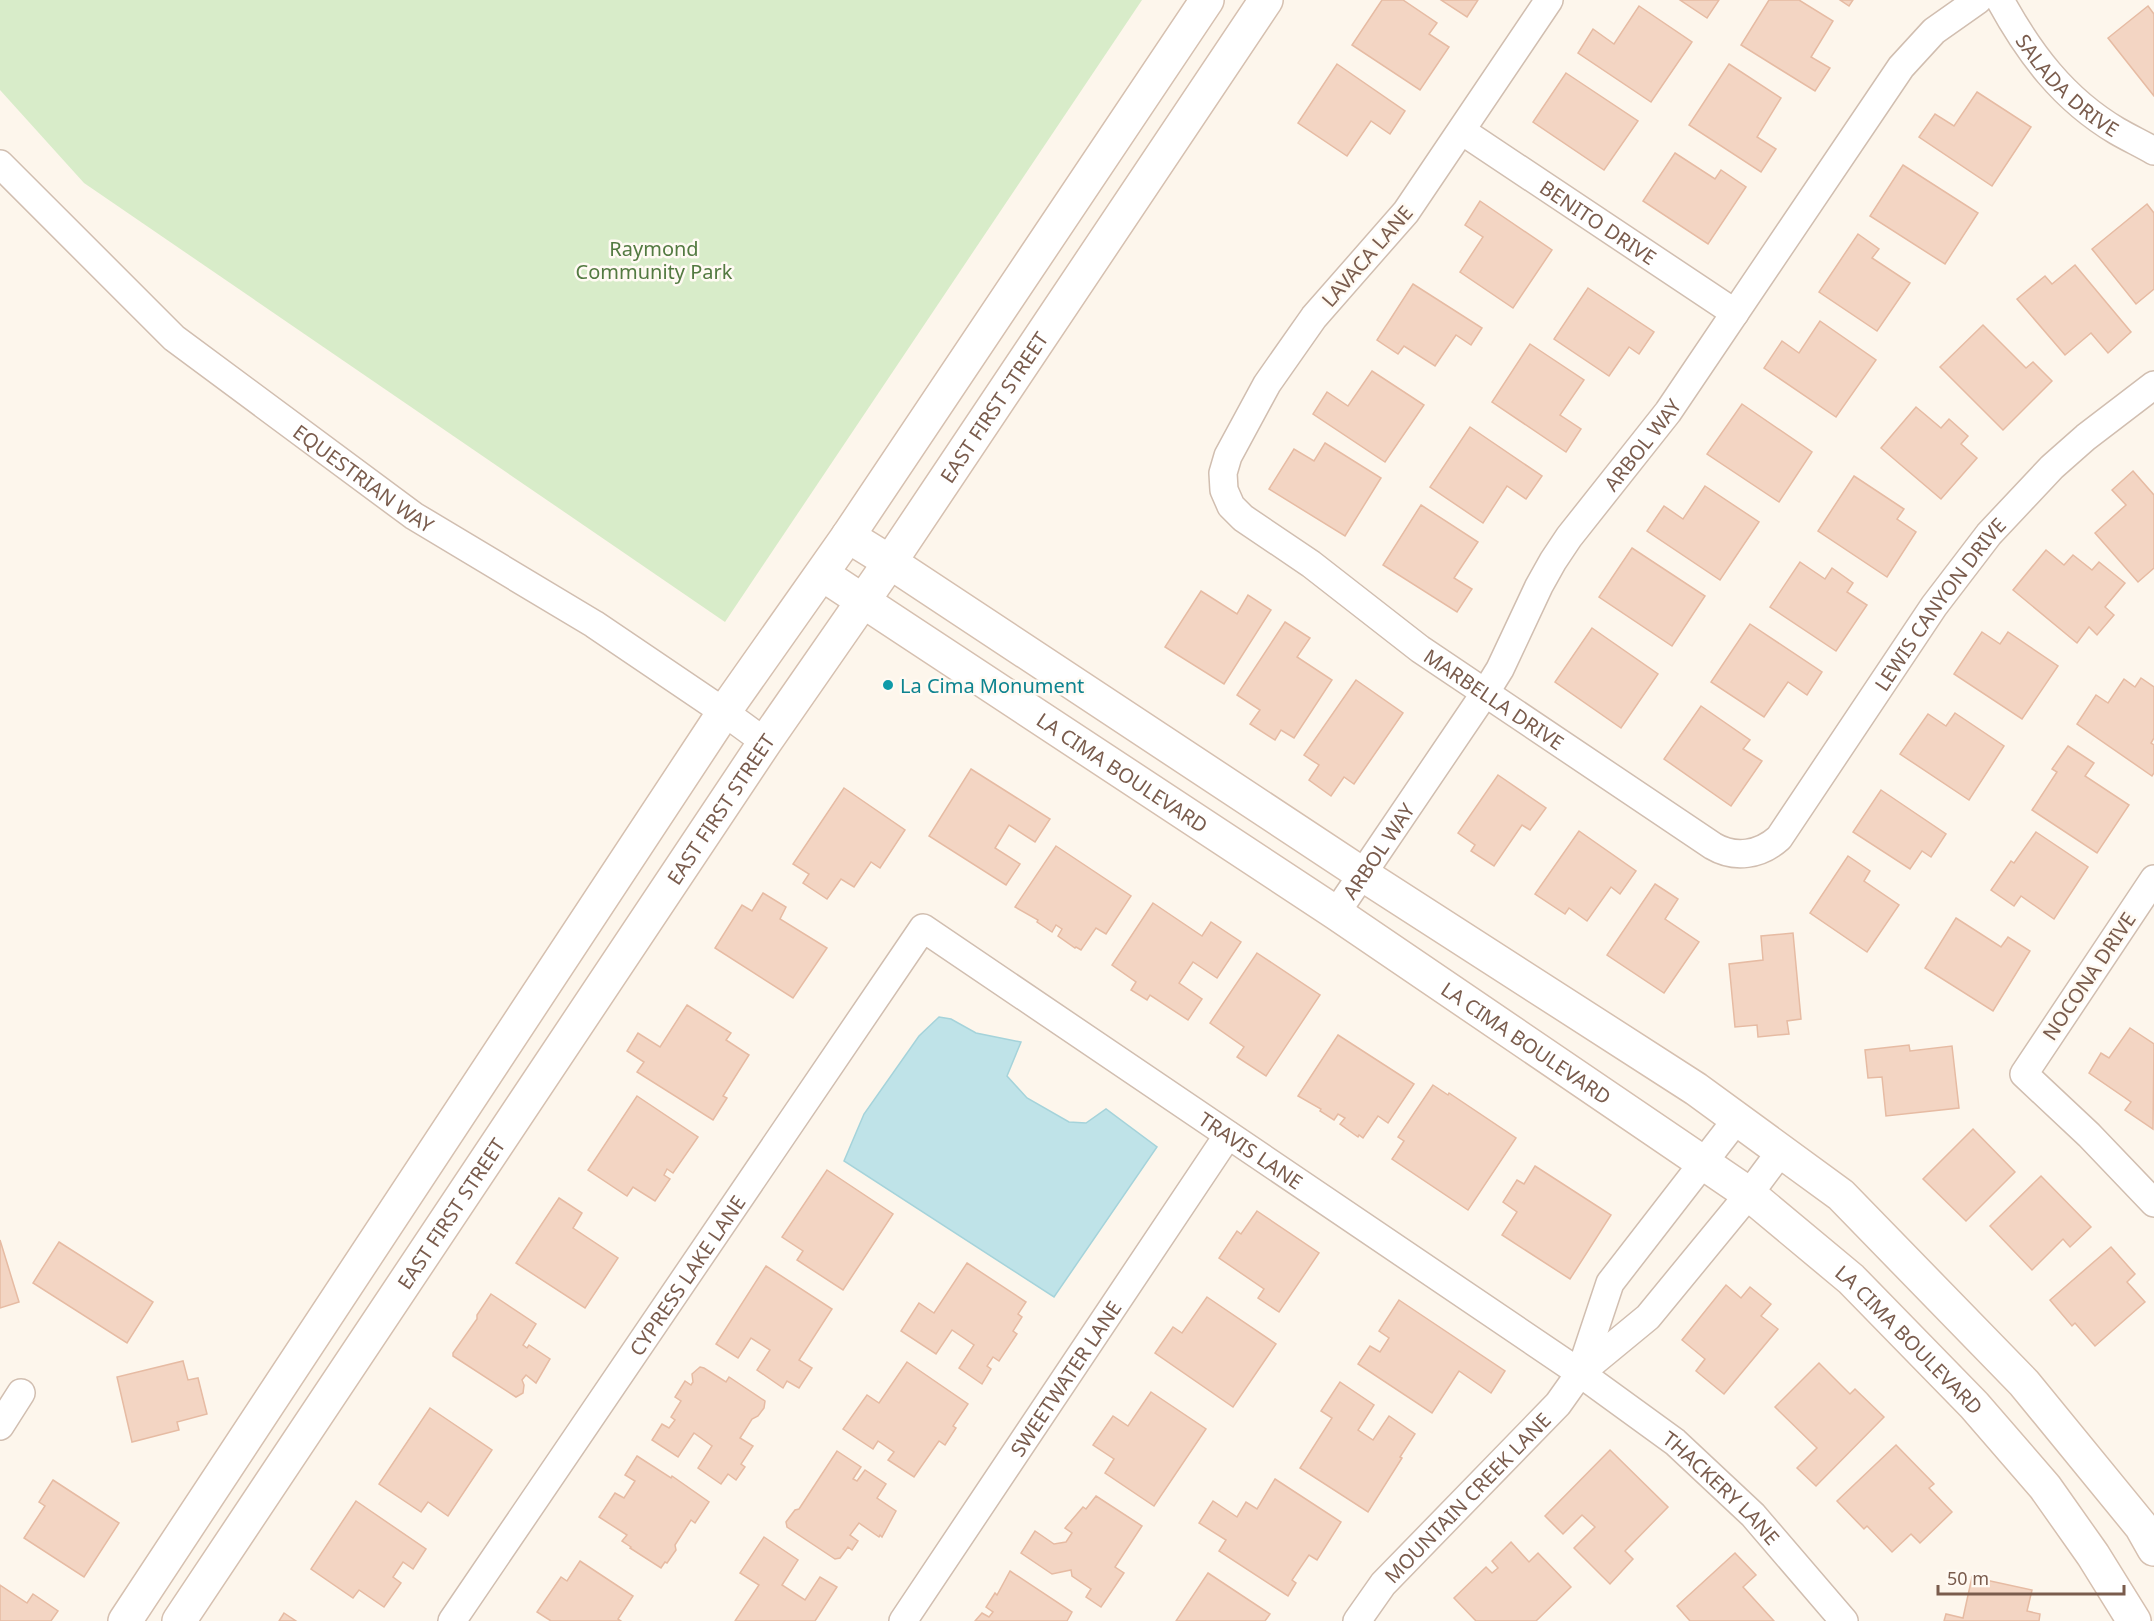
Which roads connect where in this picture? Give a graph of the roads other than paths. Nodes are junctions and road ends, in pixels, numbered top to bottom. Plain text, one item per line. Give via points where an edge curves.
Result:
1 (1207, 0) edge
2 (1266, 0) edge
3 (1549, 0) edge
4 (1978, 0) edge
5 (2000, 0) edge
6 (1462, 131) junction
7 (2154, 151) edge
8 (0, 164) edge
9 (1735, 313) junction
10 (2154, 386) edge
11 (1243, 518) joint
12 (848, 536) junction
13 (890, 562) junction
14 (822, 574) junction
15 (862, 602) junction
16 (1485, 693) junction
17 (724, 712) junction
18 (765, 742) junction
19 (1758, 852) joint
20 (1362, 874) junction
21 (2154, 879) edge
22 (1336, 913) junction
23 (922, 928) joint
24 (1737, 1119) junction
25 (1228, 1135) junction
26 (1781, 1151) junction
27 (1704, 1164) junction
28 (1749, 1194) junction
29 (2154, 1203) edge
30 (1580, 1373) junction
31 (21, 1393) dead end
32 (0, 1426) edge
33 (2154, 1549) edge
34 (125, 1621) edge
35 (179, 1621) edge
36 (452, 1621) edge
37 (903, 1621) edge
38 (1357, 1621) edge
39 (1844, 1621) edge
40 (2133, 1621) edge

1 - 12 main road
2 - 13 main road, EAST FIRST STREET
3 - 6 street, LAVACA LANE
4 - 9 street, ARBOL WAY via 1934,31 1901,67
5 - 7 street, SALADA DRIVE via 2021,38 2054,81 2095,117
6 - 9 street, BENITO DRIVE
6 - 11 street, LAVACA LANE via 1406,212 1314,317 1246,419 1223,473 1227,498
8 - 17 street, EQUESTRIAN WAY via 174,338 414,516 594,624
9 - 16 street, ARBOL WAY via 1668,412 1553,561
10 - 19 street, LEWIS CANYON DRIVE via 2052,467 1989,534 1934,606 1784,831
11 - 16 street, MARBELLA DRIVE
12 - 13 main road
12 - 14 main road
13 - 15 main road, EAST FIRST STREET
13 - 20 main road
14 - 15 main road, LA CIMA BOULEVARD
14 - 17 main road
15 - 18 main road, EAST FIRST STREET
15 - 22 main road, LA CIMA BOULEVARD
16 - 19 street, MARBELLA DRIVE via 1713,846 1735,854
16 - 20 street, ARBOL WAY
17 - 18 street, EQUESTRIAN WAY
17 - 34 main road
18 - 35 main road, EAST FIRST STREET
20 - 22 street, ARBOL WAY
20 - 24 main road
21 - 29 street, NOCONA DRIVE via 2024,1074
22 - 27 main road, LA CIMA BOULEVARD
23 - 25 street, TRAVIS LANE
23 - 36 street, CYPRESS LAKE LANE
24 - 26 main road
24 - 27 street, MOUNTAIN CREEK LANE
25 - 30 street, TRAVIS LANE
25 - 37 street, SWEETWATER LANE
26 - 28 street, MOUNTAIN CREEK LANE
26 - 33 main road via 1841,1195 2024,1383 2141,1526
27 - 28 main road, LA CIMA BOULEVARD
27 - 30 street, MOUNTAIN CREEK LANE via 1610,1284
28 - 30 street, MOUNTAIN CREEK LANE via 1648,1317
28 - 40 main road, LA CIMA BOULEVARD via 1851,1279 1974,1405 2045,1487
30 - 38 street, MOUNTAIN CREEK LANE via 1558,1404 1383,1584
30 - 39 street, THACKERY LANE via 1675,1442 1753,1515
31 - 32 street

